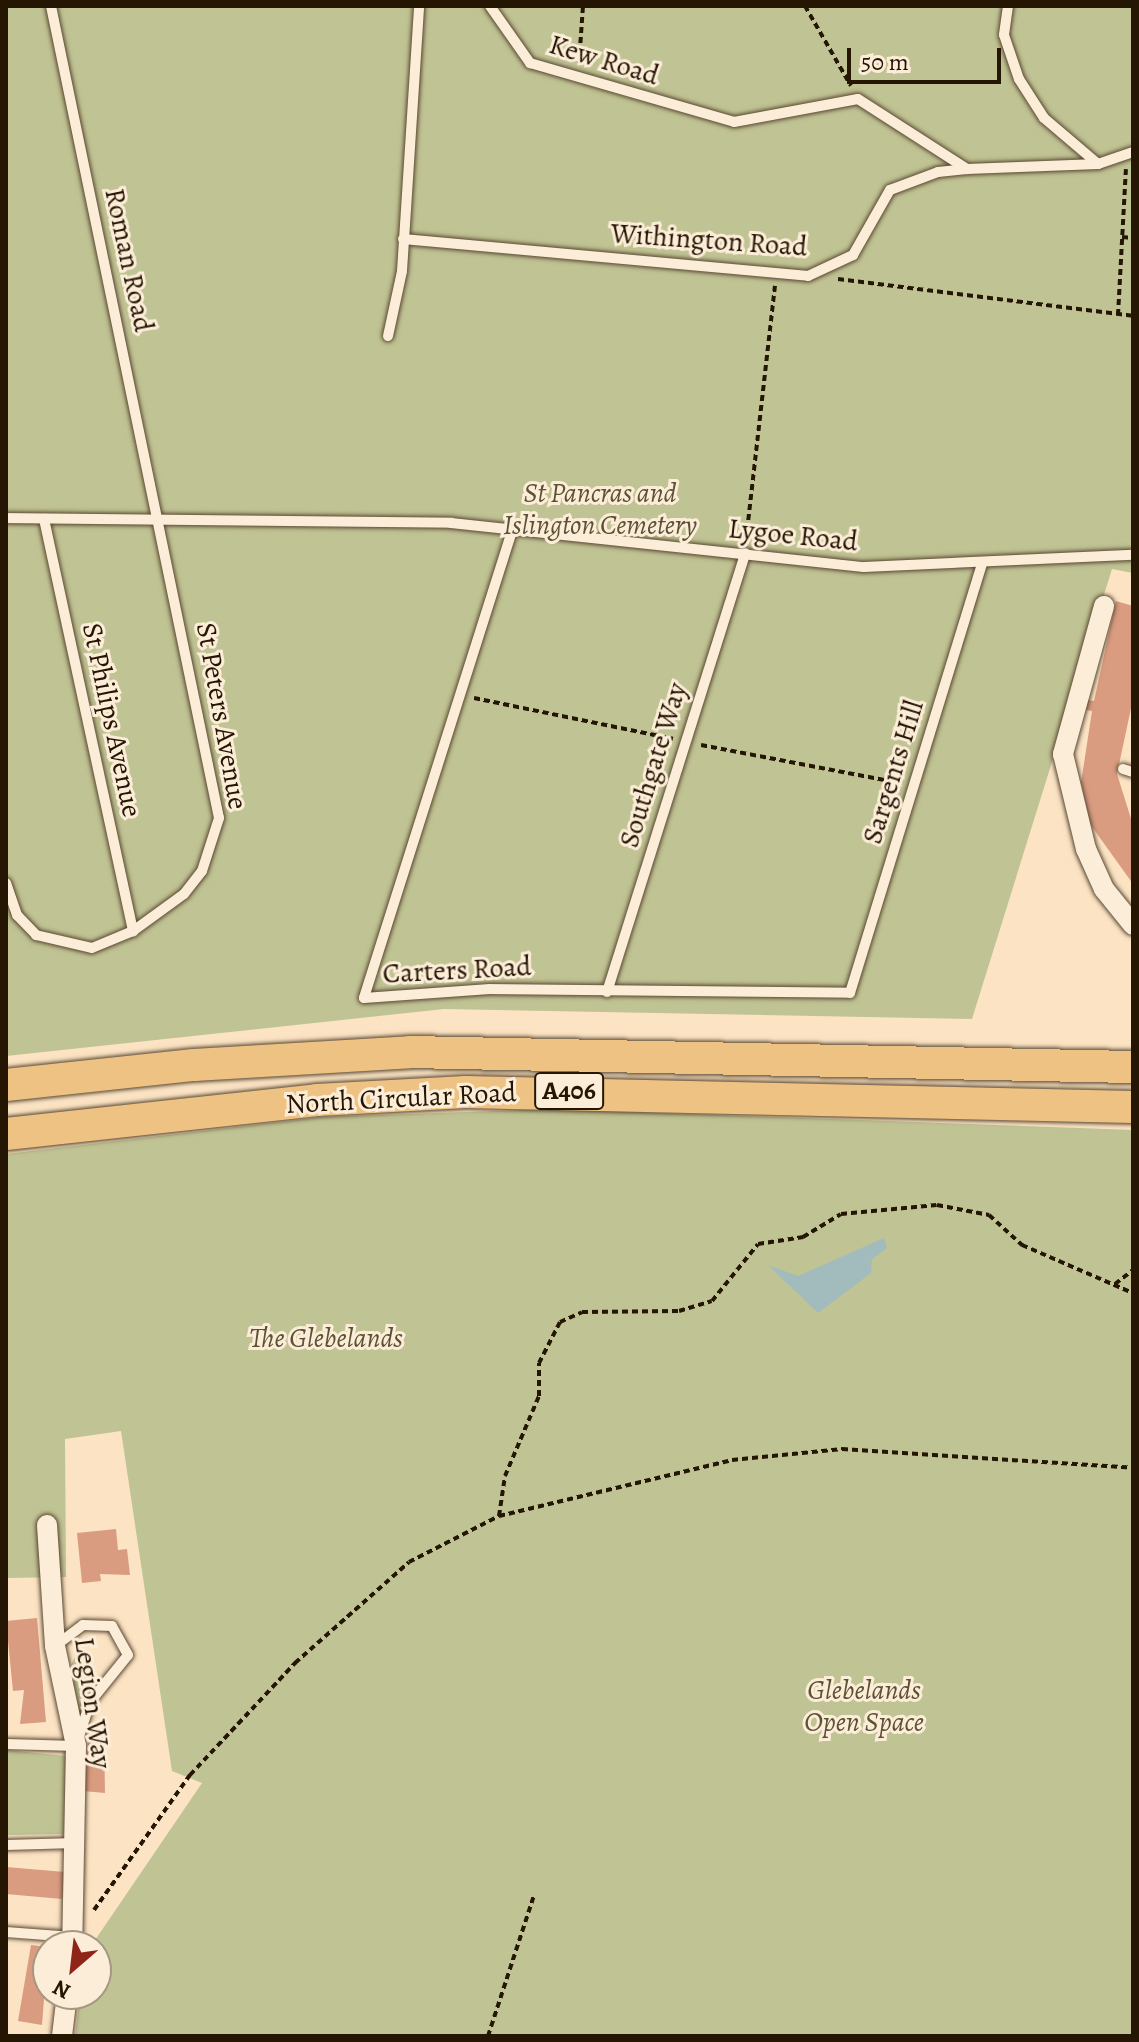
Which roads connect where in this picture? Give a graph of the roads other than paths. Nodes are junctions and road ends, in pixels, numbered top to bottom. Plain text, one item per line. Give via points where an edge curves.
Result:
1 (51, 6) edge
2 (419, 6) edge
3 (490, 6) edge
4 (1008, 6) edge
5 (1130, 153) edge
6 (1098, 164) junction
7 (967, 169) junction
8 (403, 239) junction
9 (388, 336) dead end
10 (6, 518) edge
11 (44, 519) junction
12 (161, 523) junction
13 (512, 531) junction
14 (745, 553) junction
15 (1133, 555) edge
16 (982, 564) junction
17 (1104, 606) dead end
18 (6, 883) edge
19 (1133, 925) edge
20 (133, 931) junction
21 (607, 992) junction
22 (850, 993) joint
23 (1133, 1067) edge
24 (6, 1085) edge
25 (1133, 1107) edge
26 (6, 1134) edge
27 (47, 1525) dead end
28 (55, 1646) junction
29 (6, 1744) edge
30 (76, 1746) junction
31 (77, 1843) junction
32 (6, 1845) edge
33 (73, 1930) edge
34 (6, 1932) edge
35 (32, 1936) edge
36 (65, 2010) edge
37 (62, 2036) edge

1 - 12 lane, Roman Road
2 - 8 lane
3 - 7 lane, Kew Road via 530,63 577,80 734,122 858,99
4 - 6 lane via 1004,35 1019,79 1044,118
5 - 6 lane, Withington Road
6 - 7 lane, Withington Road
7 - 8 lane, Withington Road via 938,172 890,190 853,255 808,276
8 - 9 lane
10 - 11 lane, Lygoe Road
11 - 12 lane, Lygoe Road
11 - 20 lane, St Philips Avenue
12 - 13 lane, Lygoe Road via 378,522
12 - 20 lane, St Peters Avenue via 219,818 202,871 184,894
13 - 14 lane, Lygoe Road
13 - 21 lane, Carters Road via 364,998 490,989
14 - 16 lane, Lygoe Road via 864,567
14 - 21 lane, Southgate Way
15 - 16 lane, Lygoe Road
16 - 22 lane, Sargents Hill
17 - 19 street via 1070,756 1086,849 1104,889
18 - 20 lane, St Peters Avenue via 17,915 36,935 92,948
21 - 22 lane, Carters Road
23 - 24 highway, North Circular Road / A406 via 410,1052 194,1065
25 - 26 highway, North Circular Road / A406 via 466,1092 317,1100
27 - 28 street, Legion Way
28 - 30 street, Legion Way
28 - 30 lane via 83,1625 112,1626 128,1655 90,1702
29 - 30 lane
30 - 31 street, Legion Way
31 - 32 lane
31 - 33 street, Legion Way
34 - 35 lane
36 - 37 street

